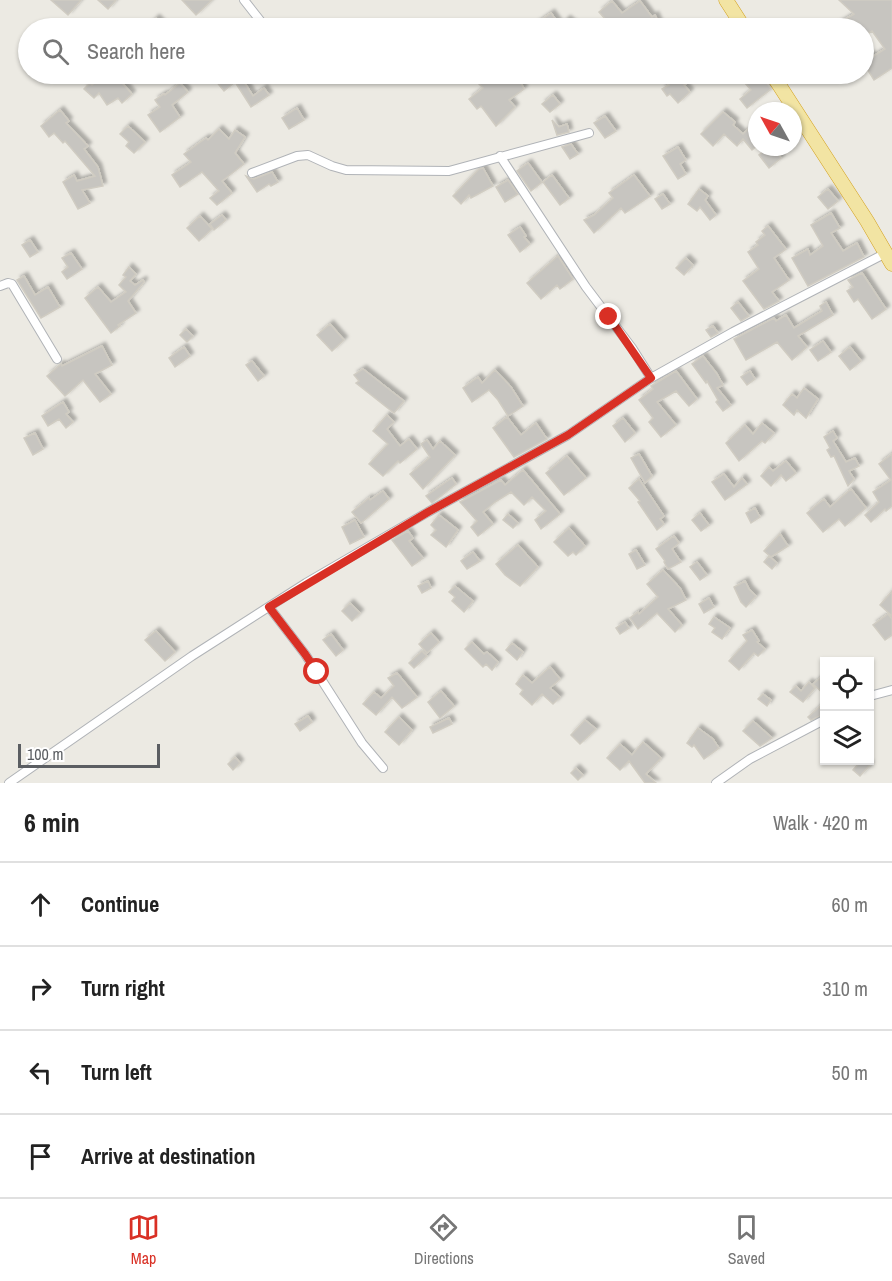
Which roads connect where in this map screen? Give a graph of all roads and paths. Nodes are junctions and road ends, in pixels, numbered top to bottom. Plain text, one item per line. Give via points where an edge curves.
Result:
1 (244, 0) edge
2 (726, 0) edge
3 (258, 18) edge
4 (738, 18) edge
5 (778, 84) edge
6 (589, 133) dead end
7 (500, 156) junction
8 (252, 173) dead end
9 (889, 258) edge
10 (0, 286) edge
11 (57, 359) dead end
12 (651, 378) junction
13 (269, 607) junction
14 (892, 690) edge
15 (874, 695) edge
16 (820, 723) edge
17 (383, 768) dead end
18 (9, 783) edge
19 (716, 783) edge

1 - 3 street
2 - 4 highway
5 - 9 highway
6 - 7 street
7 - 8 street via 449,171 346,170 308,155
7 - 12 street
9 - 12 street via 733,332
10 - 11 street via 12,284
12 - 13 street via 568,435 428,512
13 - 17 street
13 - 18 street
14 - 15 street
16 - 19 street via 750,759

